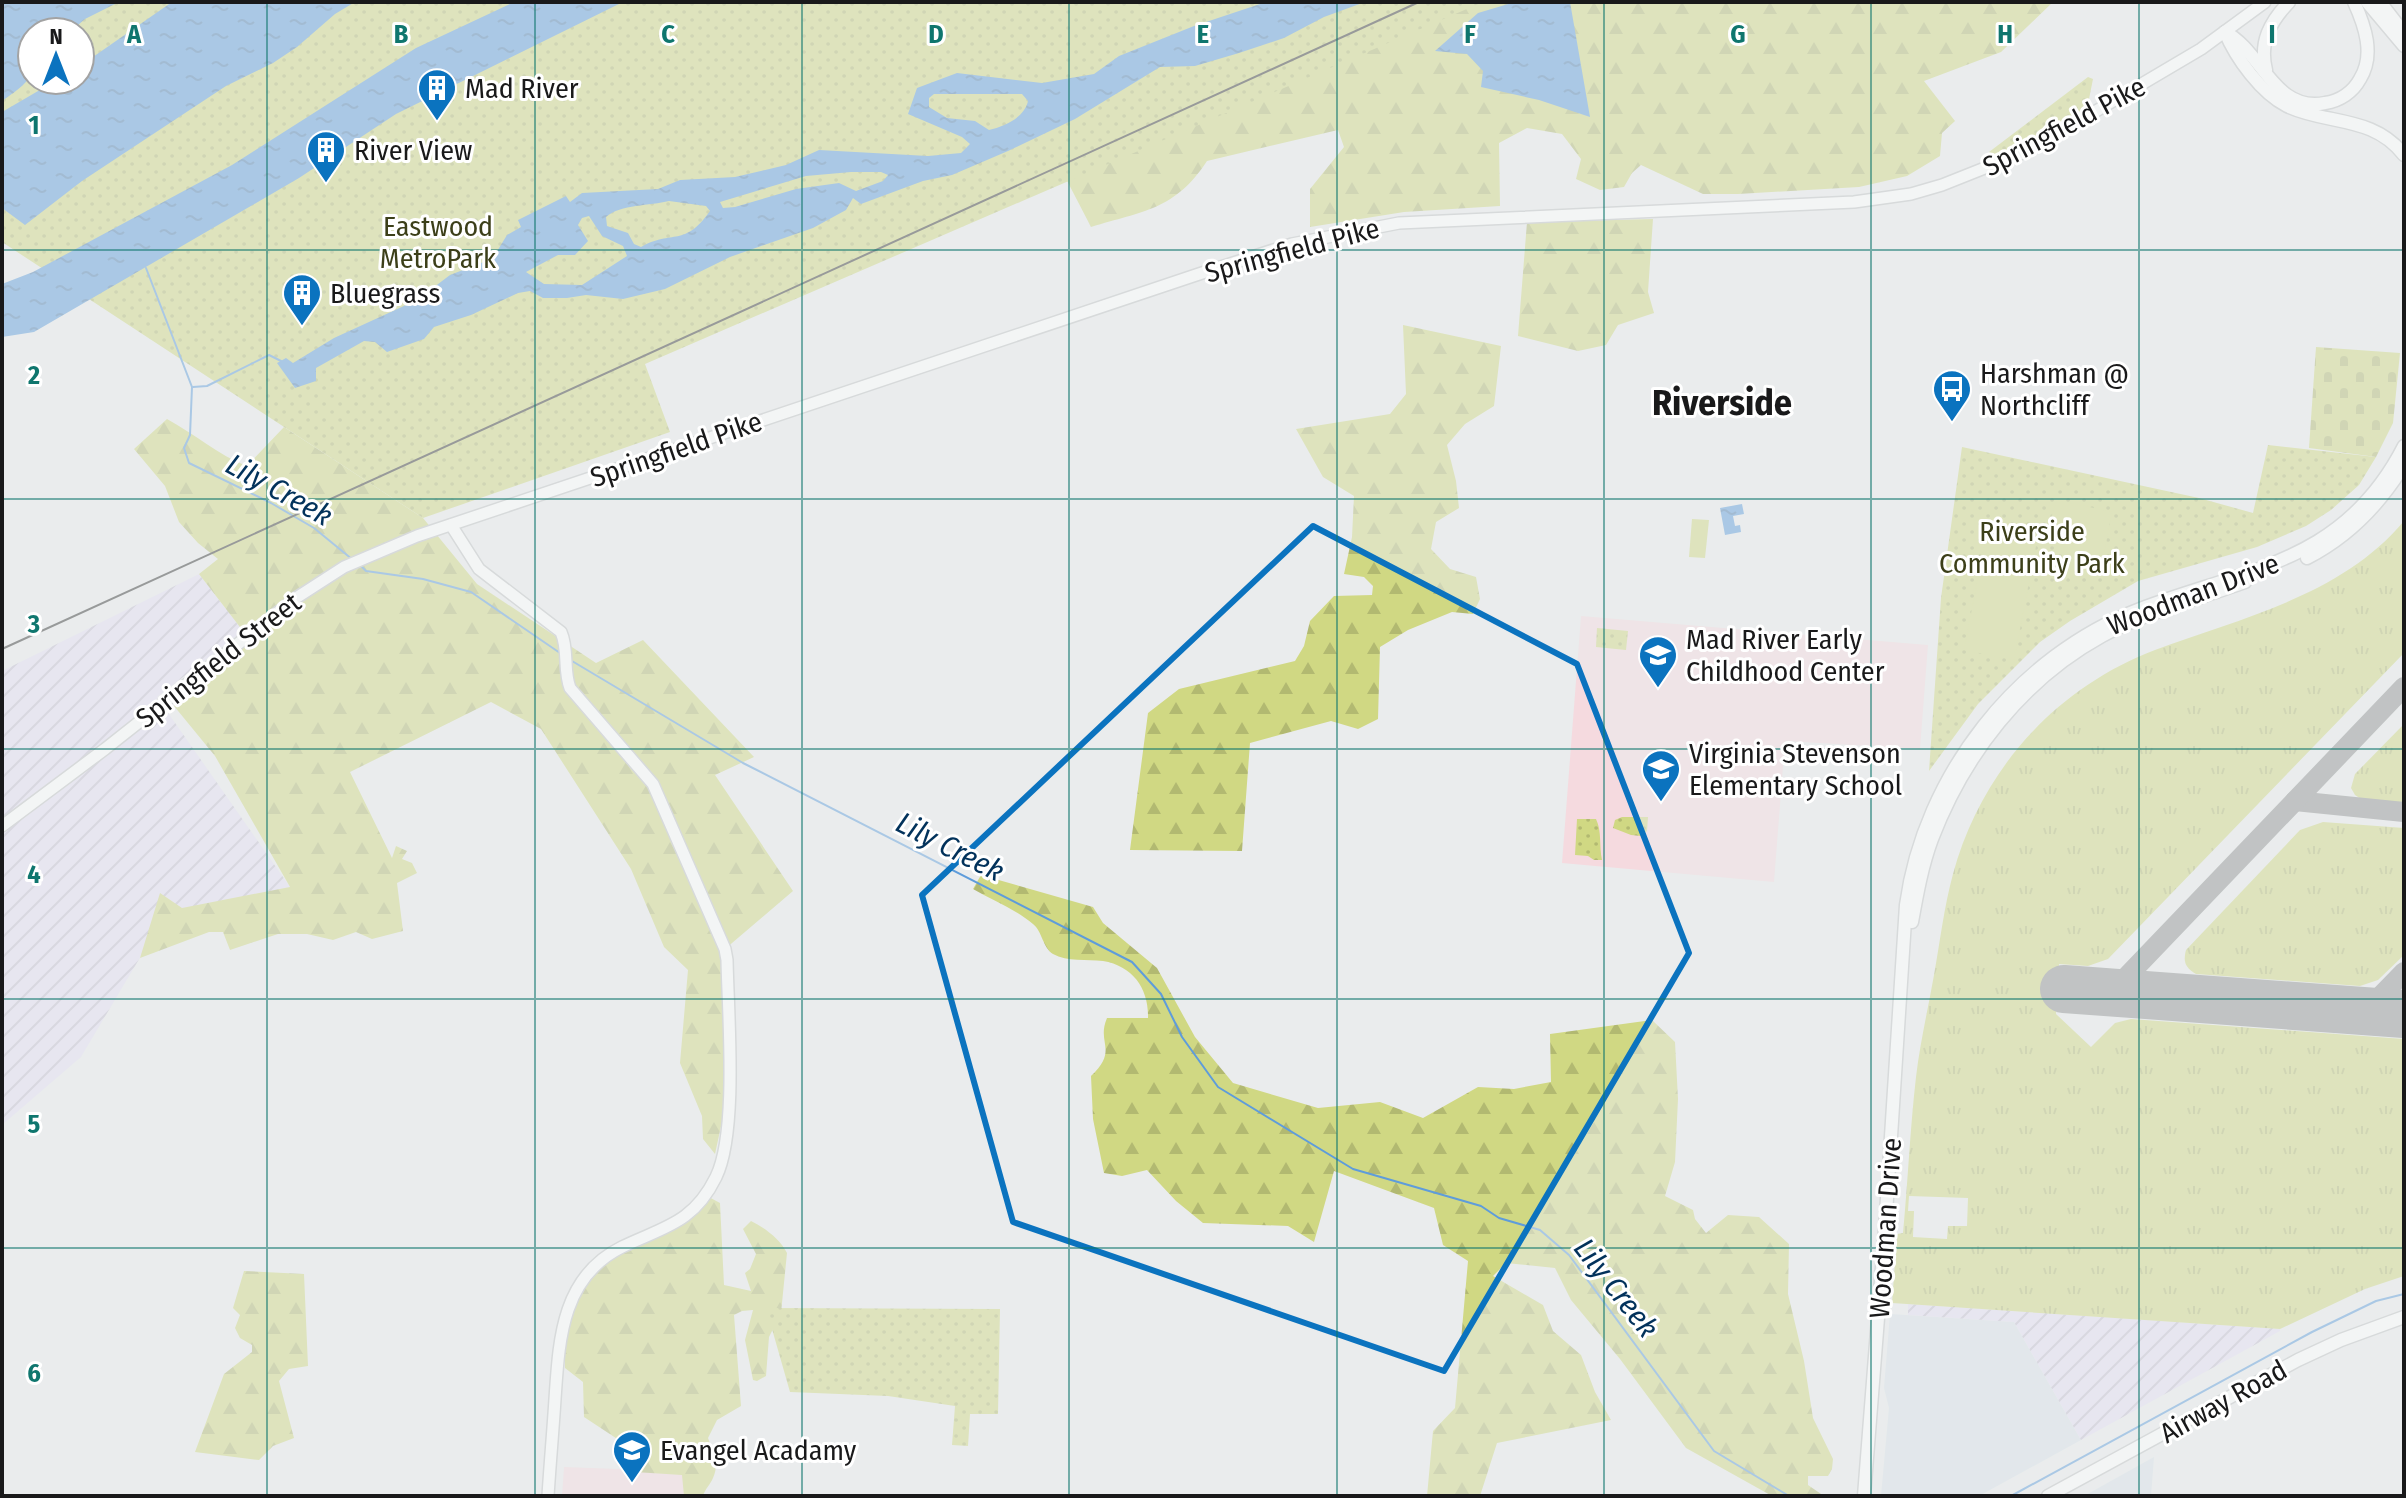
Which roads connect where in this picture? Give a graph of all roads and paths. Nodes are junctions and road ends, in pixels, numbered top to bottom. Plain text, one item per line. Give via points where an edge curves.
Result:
1 (2265, 2) edge
2 (2289, 2) edge
3 (2354, 2) edge
4 (2367, 2) edge
5 (2380, 2) edge
6 (2225, 32) junction
7 (2404, 33) edge
8 (2404, 46) edge
9 (2273, 84) junction
10 (2404, 155) edge
11 (2404, 446) edge
12 (2404, 465) edge
13 (451, 525) junction
14 (2, 826) edge
15 (1904, 961) junction
16 (2404, 1317) edge
17 (548, 1496) edge
18 (1864, 1496) edge
19 (2048, 1496) edge

1 - 6 main road, Springfield Pike
2 - 9 main road via 2265,39 2263,59
3 - 9 main road via 2366,32 2368,57 2352,89 2333,102 2311,105
4 - 8 main road
5 - 7 main road
6 - 9 main road via 2238,39
6 - 10 main road via 2270,95 2296,109 2372,130
6 - 13 main road, Springfield Pike via 2030,150 1932,188 1825,204 1432,220 1319,237
11 - 15 main road, Woodman Drive via 2361,508 2320,542 2110,623 2049,661 2007,699 1962,756 1928,821 1907,898
12 - 15 main road, Woodman Drive via 2369,514 2326,548 2102,636 2014,704 1984,739 1948,800 1921,877
13 - 14 main road, Springfield Street via 369,555 296,598
13 - 17 main road via 479,569 556,627 565,643 570,688 653,784 727,960 724,1155 703,1198 679,1222 605,1258 572,1297 559,1339
15 - 18 main road, Woodman Drive
16 - 19 main road, Airway Road via 2298,1360

